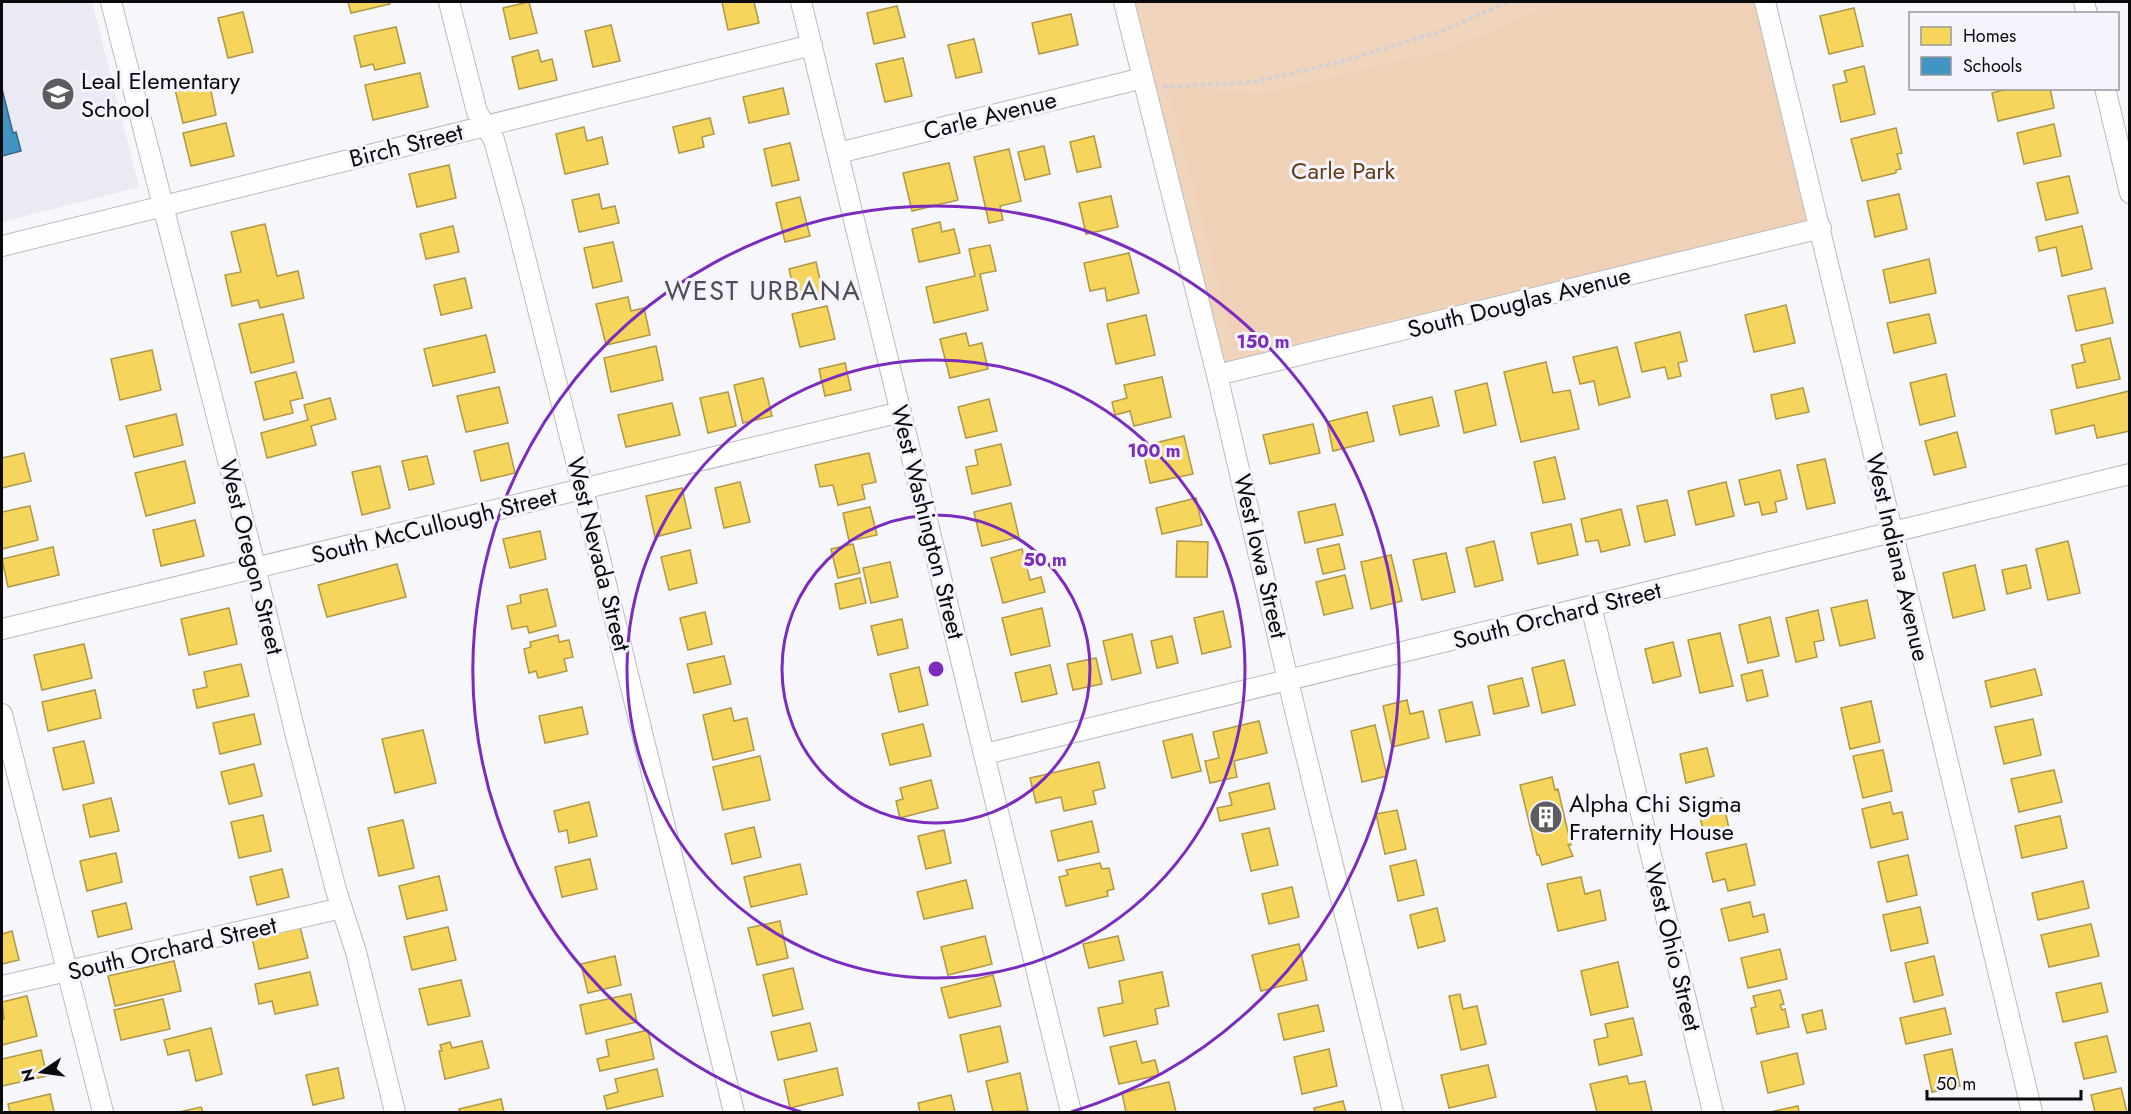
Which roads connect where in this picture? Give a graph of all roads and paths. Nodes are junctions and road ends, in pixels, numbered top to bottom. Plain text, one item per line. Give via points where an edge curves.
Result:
1 (111, 2) edge
2 (449, 2) edge
3 (801, 2) edge
4 (1124, 2) edge
5 (1508, 2) edge
6 (1765, 2) edge
7 (812, 45) junction
8 (1150, 83) junction
9 (2104, 90) edge
10 (485, 126) junction
11 (838, 153) junction
12 (2130, 193) edge
13 (163, 206) junction
14 (1821, 228) junction
15 (2, 246) edge
16 (1217, 375) junction
17 (901, 412) junction
18 (2130, 474) edge
19 (583, 489) junction
20 (1892, 532) junction
21 (255, 568) junction
22 (1591, 606) junction
23 (2, 629) edge
24 (1290, 681) junction
25 (2, 714) edge
26 (985, 754) junction
27 (342, 908) junction
28 (67, 971) junction
29 (2, 986) edge
30 (103, 1113) edge
31 (394, 1113) edge
32 (734, 1113) edge
33 (1071, 1113) edge
34 (1393, 1113) edge
35 (1713, 1113) edge
36 (2032, 1113) edge

1 - 13 street, West Oregon Street
2 - 10 street, West Nevada Street via 477,112
3 - 7 street, West Washington Street
4 - 8 street, West Iowa Street
5 - 8 path via 1442,31 1340,62 1254,82
6 - 14 street, West Indiana Avenue
7 - 10 street, Birch Street
7 - 11 street, West Washington Street
8 - 11 street, Carle Avenue
8 - 16 street, West Iowa Street
9 - 12 street
10 - 13 street, Birch Street
10 - 19 street, West Nevada Street via 494,140 513,209
11 - 17 street, West Washington Street
13 - 15 street, Birch Street
13 - 21 street, West Oregon Street
14 - 16 street, South Douglas Avenue
14 - 20 street, West Indiana Avenue
16 - 24 street, West Iowa Street
17 - 19 street, South McCullough Street
17 - 26 street, West Washington Street
18 - 20 street, South Orchard Street
19 - 21 street, South McCullough Street
19 - 32 street, West Nevada Street
20 - 22 street, South Orchard Street
20 - 36 street, West Indiana Avenue
21 - 23 street, South McCullough Street
21 - 27 street, West Oregon Street
22 - 24 street, South Orchard Street
22 - 35 street, West Ohio Street
24 - 26 street, South Orchard Street
24 - 34 street, West Iowa Street
25 - 28 street
26 - 33 street, West Washington Street
27 - 28 street, South Orchard Street
27 - 31 street, West Oregon Street
28 - 29 street, South Orchard Street
28 - 30 street

